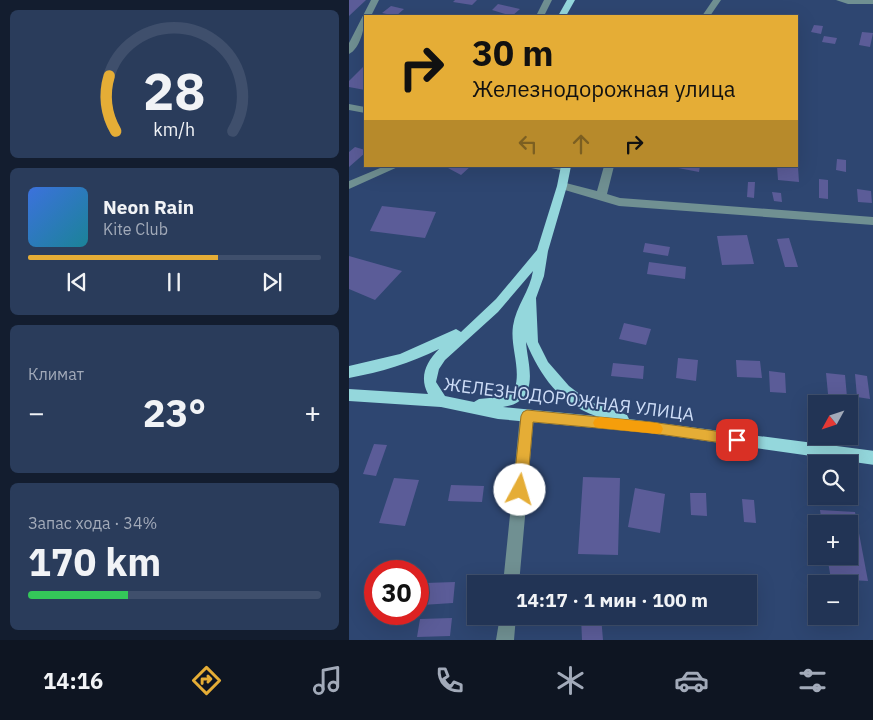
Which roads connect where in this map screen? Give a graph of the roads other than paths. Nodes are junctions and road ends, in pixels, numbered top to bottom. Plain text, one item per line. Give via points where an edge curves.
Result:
1 (375, 0) edge
2 (548, 0) edge
3 (571, 0) edge
4 (717, 0) edge
5 (840, 0) edge
6 (873, 2) edge
7 (368, 15) edge
8 (540, 15) edge
9 (563, 15) edge
10 (707, 15) edge
11 (364, 22) edge
12 (349, 52) edge
13 (349, 106) edge
14 (364, 110) edge
15 (393, 167) edge
16 (562, 167) edge
17 (609, 167) edge
18 (349, 185) edge
19 (562, 186) junction
20 (601, 196) junction
21 (873, 221) edge
22 (542, 251) junction
23 (530, 298) junction
24 (480, 322) junction
25 (349, 372) edge
26 (349, 396) edge
27 (441, 401) junction
28 (464, 405) junction
29 (527, 416) junction
30 (651, 427) junction
31 (873, 458) edge
32 (512, 575) edge
33 (507, 625) edge
34 (505, 640) edge

1 - 7 street
2 - 8 street
3 - 9 main road
4 - 10 street
5 - 6 street
11 - 12 street
13 - 14 street
15 - 18 street
16 - 19 main road
17 - 20 street
19 - 20 street
19 - 22 main road
20 - 21 street via 619,202
22 - 23 main road
22 - 24 main road via 511,291
23 - 28 main road via 519,330 524,375 521,389 505,402
23 - 30 main road via 532,342 543,366 564,390 585,406
24 - 25 main road via 414,356 374,369
24 - 27 main road via 443,353 432,369 430,385
26 - 27 main road, ЖЕЛЕЗНОДОРОЖНАЯ УЛИЦА
27 - 28 main road, ЖЕЛЕЗНОДОРОЖНАЯ УЛИЦА
28 - 29 main road, ЖЕЛЕЗНОДОРОЖНАЯ УЛИЦА
29 - 30 main road, ЖЕЛЕЗНОДОРОЖНАЯ УЛИЦА
29 - 32 street
30 - 31 main road, ЖЕЛЕЗНОДОРОЖНАЯ УЛИЦА
33 - 34 street

